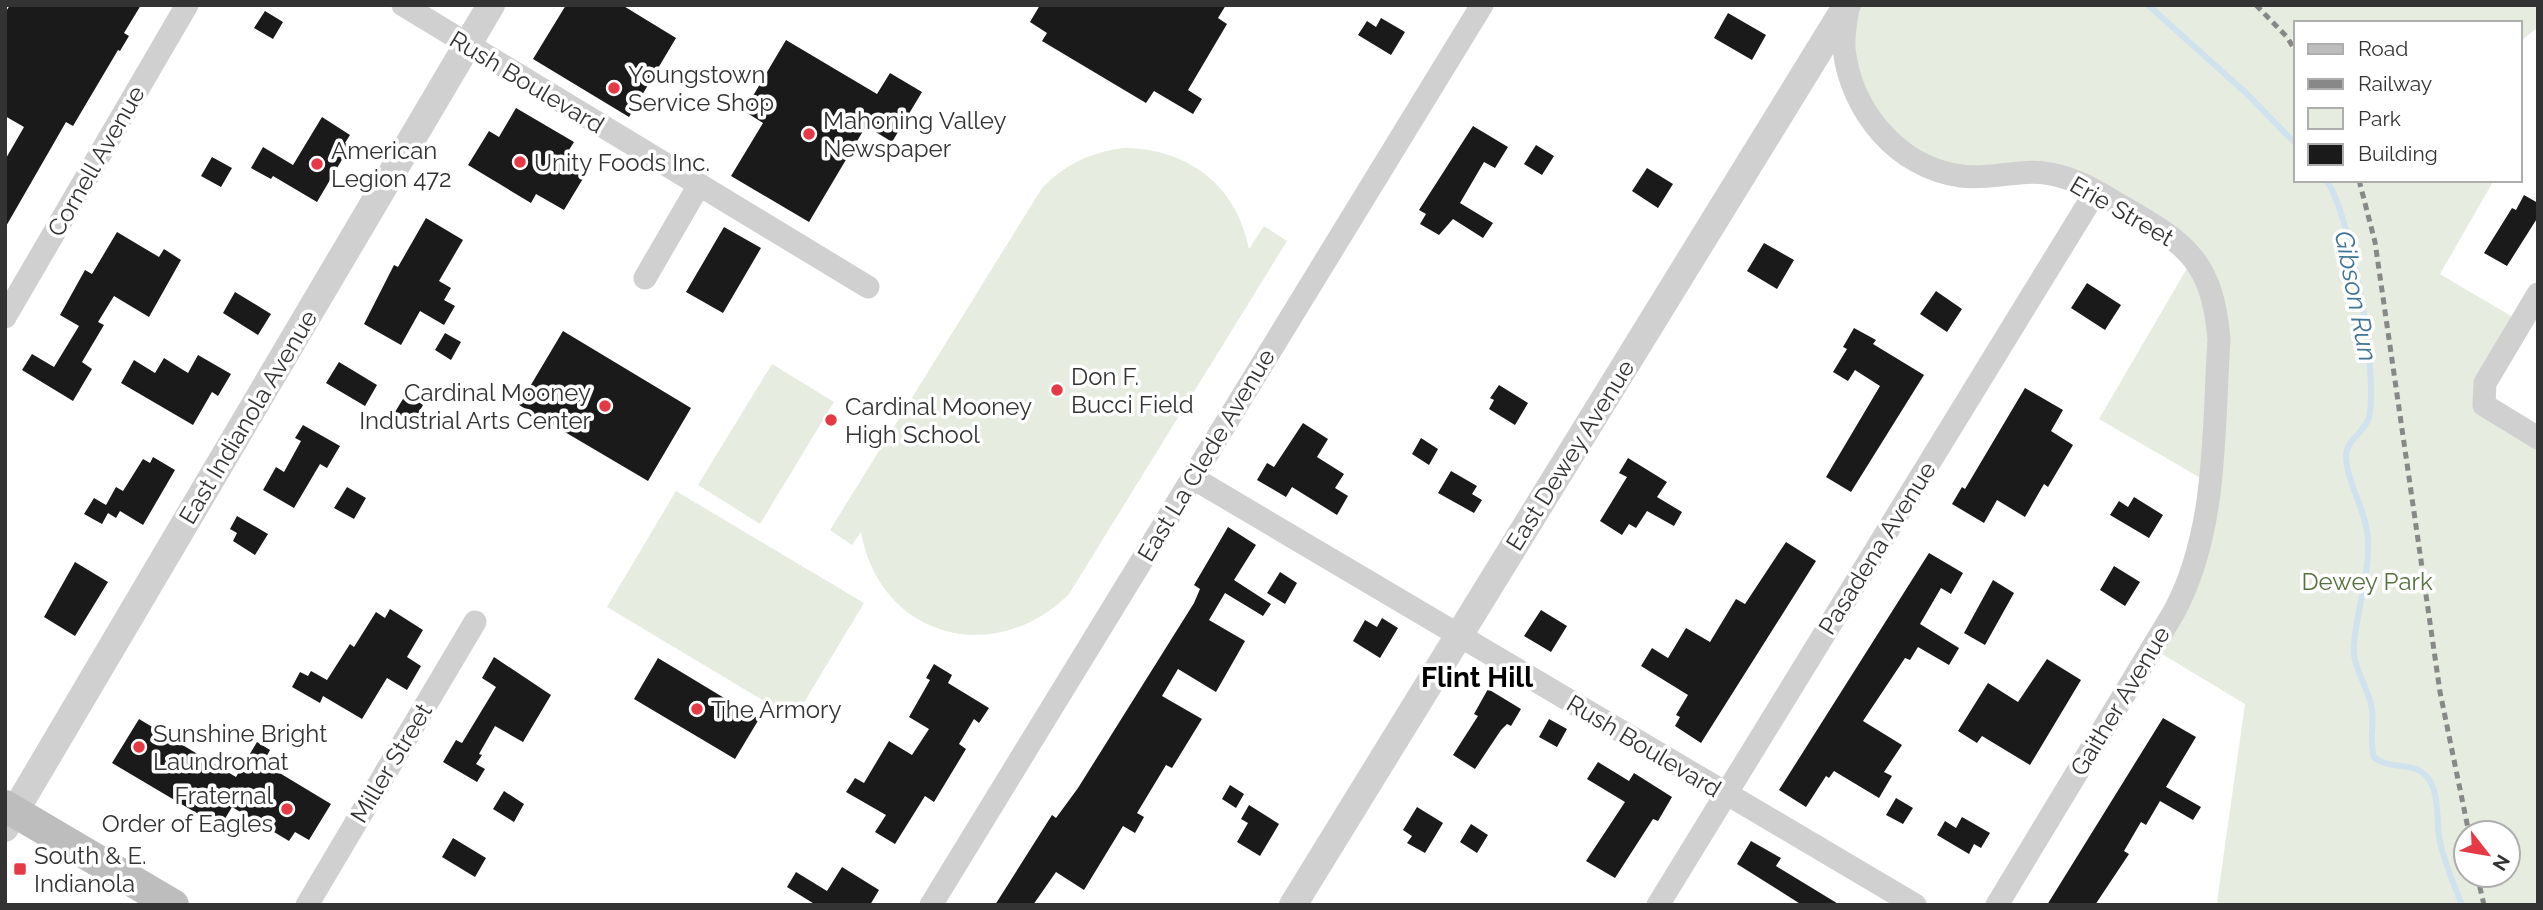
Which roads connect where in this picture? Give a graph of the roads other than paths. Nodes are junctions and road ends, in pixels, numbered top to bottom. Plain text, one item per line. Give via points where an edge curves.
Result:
1 (187, 5) edge
2 (403, 5) edge
3 (491, 5) edge
4 (1482, 5) edge
5 (1848, 5) edge
6 (467, 46) junction
7 (699, 185) junction
8 (2096, 191) junction
9 (645, 278) dead end
10 (869, 286) dead end
11 (2538, 294) edge
12 (5, 317) edge
13 (2538, 438) edge
14 (1193, 478) junction
15 (2209, 483) joint
16 (475, 622) dead end
17 (1458, 635) junction
18 (1725, 794) junction
19 (8, 815) edge
20 (173, 905) edge
21 (307, 905) edge
22 (931, 905) edge
23 (1293, 905) edge
24 (1658, 905) edge
25 (1915, 905) edge
26 (1997, 905) edge

1 - 12 street, Cornell Avenue
2 - 6 street, Rush Boulevard
3 - 6 street, East Indianola Avenue
4 - 14 street, East La Clede Avenue
5 - 8 street, Erie Street via 1844,46 1852,82 1870,119 1902,153 1919,164 1961,176 2048,173
5 - 17 street, East Dewey Avenue
6 - 7 street, Rush Boulevard
6 - 19 street, East Indianola Avenue
7 - 9 street
7 - 10 street, Rush Boulevard
8 - 15 street, Erie Street via 2166,232 2198,264 2212,290 2219,339
8 - 18 street, Pasadena Avenue
11 - 13 street via 2484,383 2482,396 2484,405
14 - 17 street, Rush Boulevard
14 - 22 street, East La Clede Avenue
15 - 26 street, Gaither Avenue via 2201,542 2183,595
16 - 21 street, Miller Street
17 - 18 street, Rush Boulevard
17 - 23 street, East Dewey Avenue
18 - 24 street, Pasadena Avenue
18 - 25 street, Rush Boulevard
19 - 20 main road

